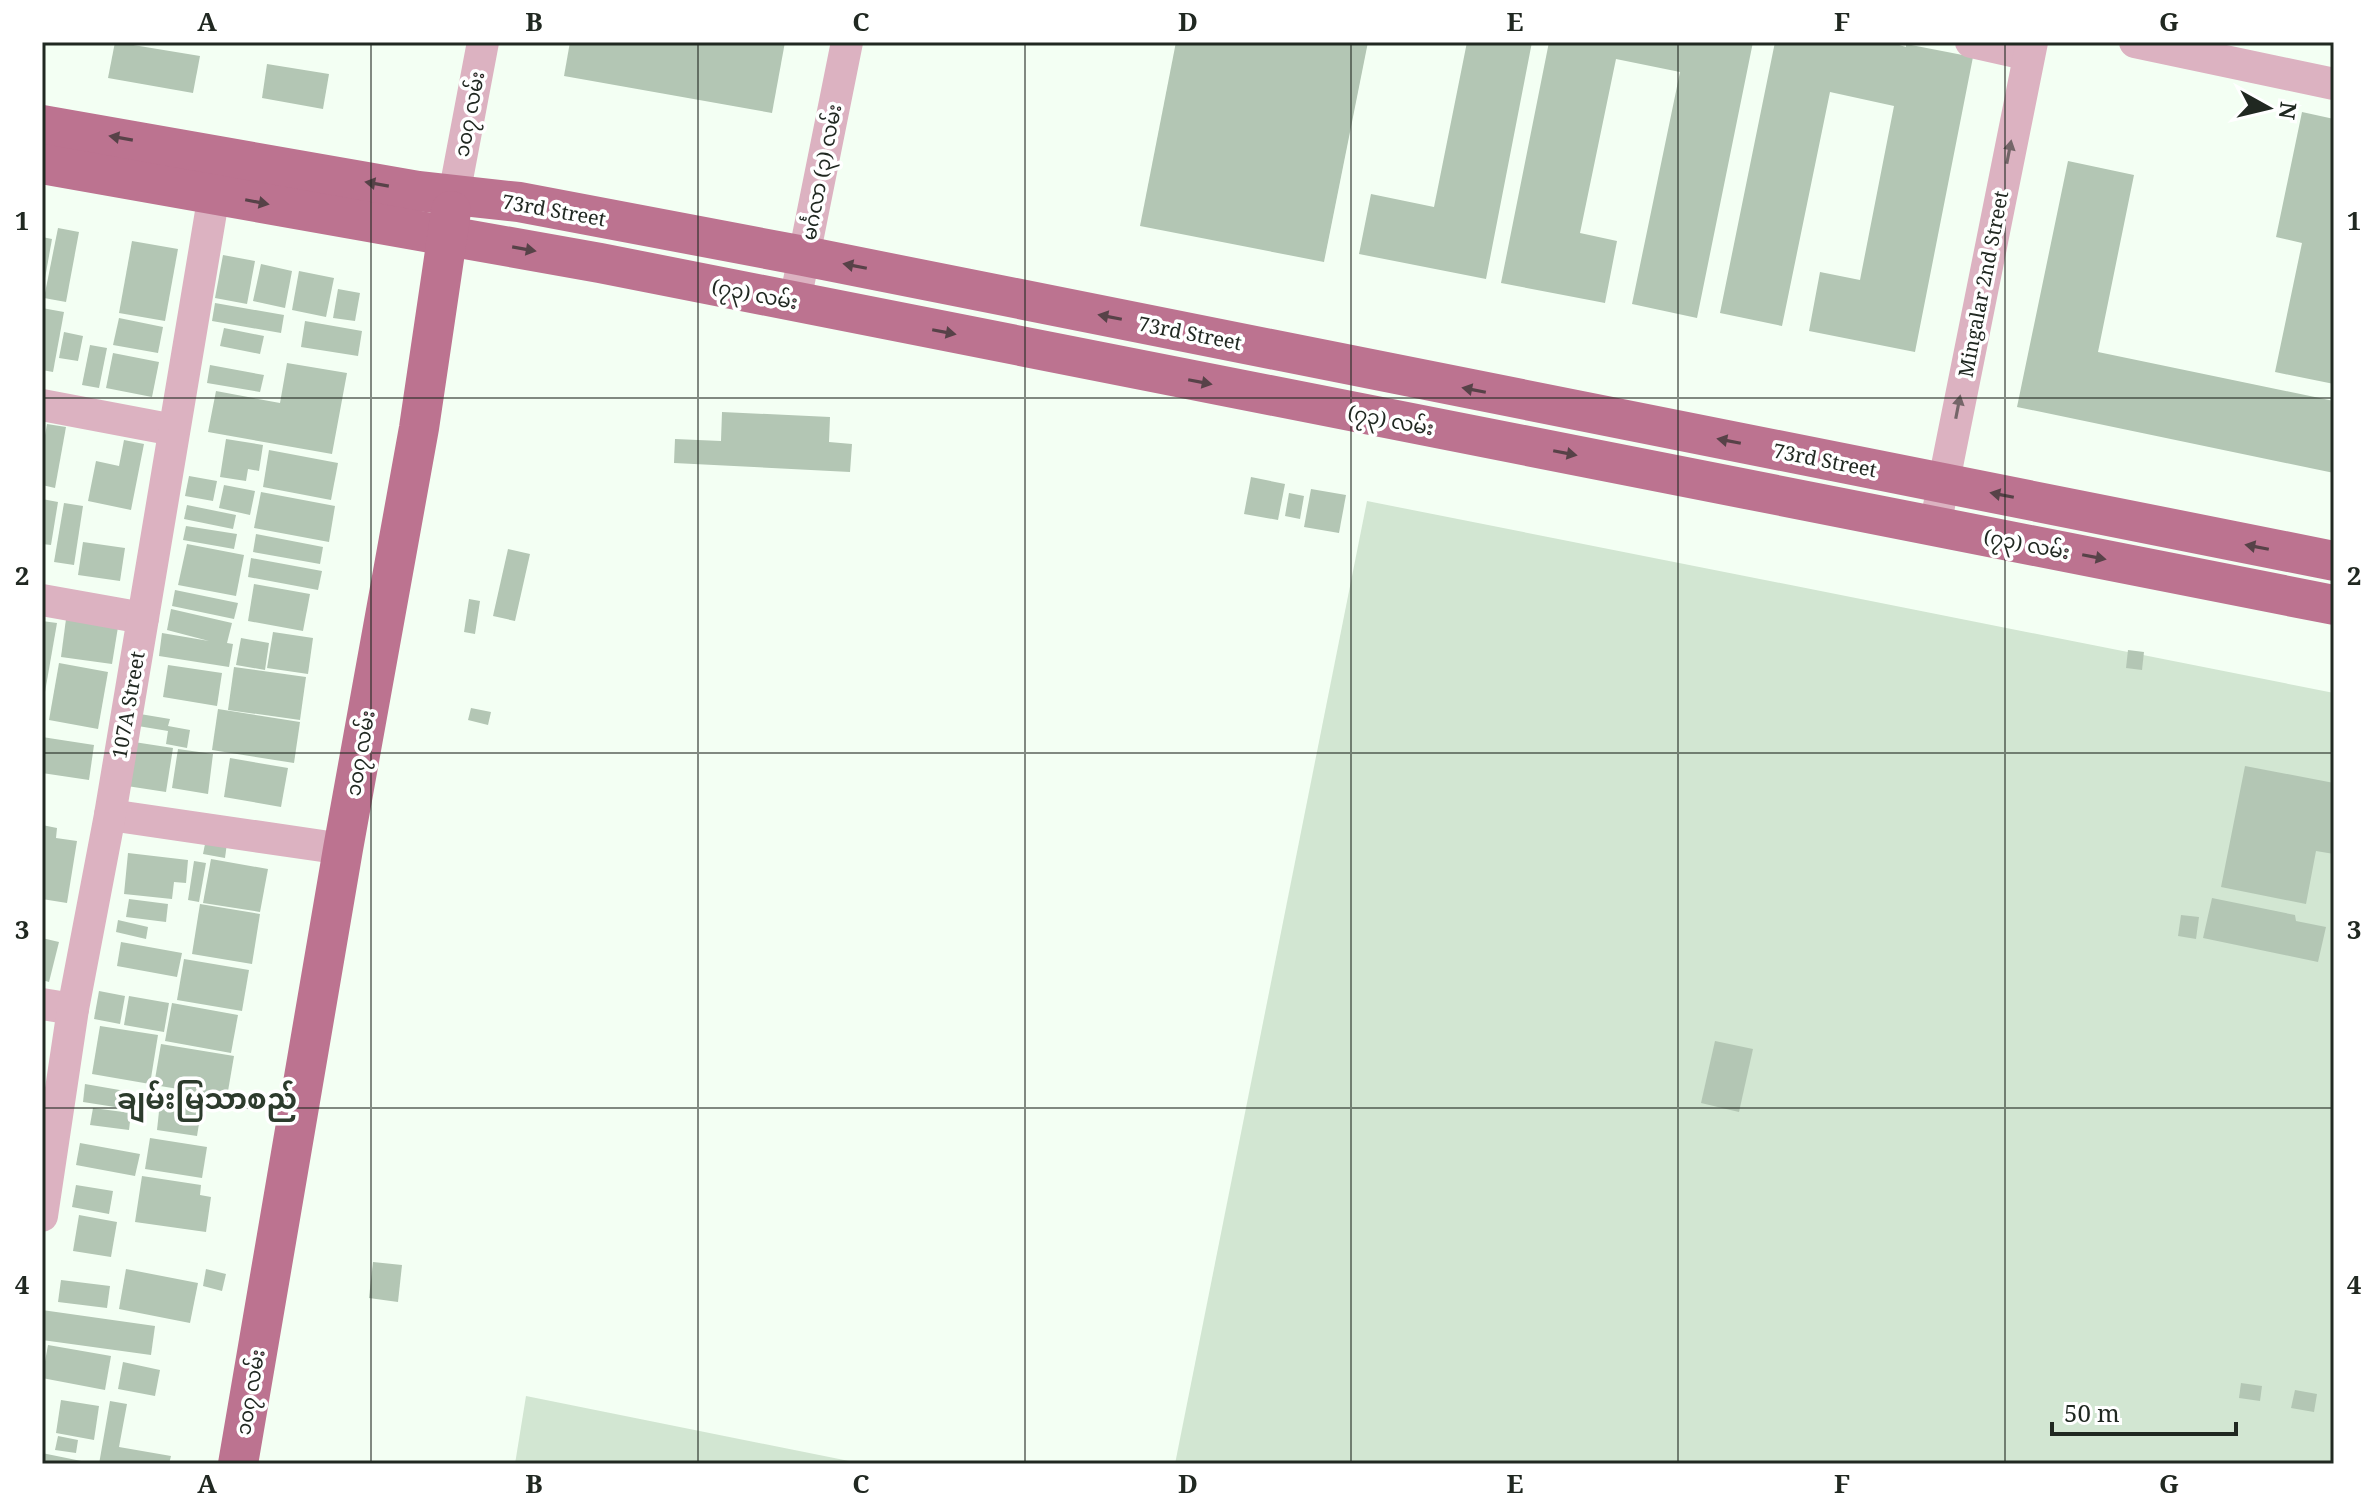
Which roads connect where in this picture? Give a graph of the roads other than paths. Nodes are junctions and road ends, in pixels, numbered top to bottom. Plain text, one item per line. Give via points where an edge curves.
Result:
1 (483, 42) edge
2 (847, 42) edge
3 (1971, 42) edge
4 (2135, 42) edge
5 (2030, 48) edge
6 (2334, 84) edge
7 (42, 125) edge
8 (42, 164) edge
9 (214, 194) junction
10 (454, 195) junction
11 (447, 237) junction
12 (804, 256) junction
13 (795, 301) junction
14 (42, 405) edge
15 (174, 430) junction
16 (1943, 484) junction
17 (1935, 526) junction
18 (2334, 561) edge
19 (42, 600) edge
20 (2334, 605) edge
21 (143, 618) junction
22 (110, 815) junction
23 (343, 849) junction
24 (42, 1004) edge
25 (73, 1009) junction
26 (43, 1201) edge
27 (238, 1464) edge

1 - 10 street, ၁၀၇ လမ်း
2 - 12 street, မင်္ဂလာ (၃) လမ်း
3 - 5 street
4 - 6 street
16 -> 5 street, Mingalar 2nd Street
10 -> 7 main road, 73rd Street
8 - 9 main road
9 -> 11 main road
9 - 15 street, 107A Street
10 - 11 main road, ၁၀၇ လမ်း
10 - 12 main road, 73rd Street via 519,202
11 -> 13 main road, (၇၃) လမ်း
11 - 23 main road, ၁၀၇ လမ်း via 419,428
12 - 13 street, မင်္ဂလာ (၃) လမ်း
16 -> 12 main road, 73rd Street
13 -> 17 main road, (၇၃) လမ်း
14 - 15 street
15 - 21 street, 107A Street
16 - 17 street, Mingalar 2nd Street
18 -> 16 main road, 73rd Street
17 -> 20 main road, (၇၃) လမ်း
19 - 21 street
21 - 22 street, 107A Street
22 - 23 street
22 - 25 street, 107A Street
23 - 27 main road, ၁၀၇ လမ်း
24 - 25 street
25 - 26 street, 107A Street

